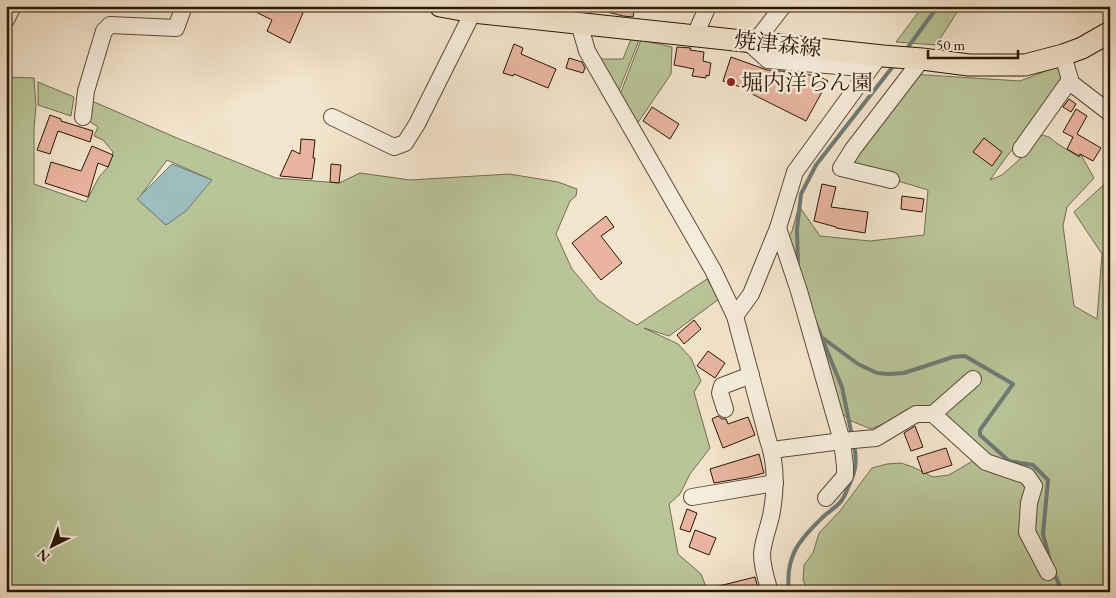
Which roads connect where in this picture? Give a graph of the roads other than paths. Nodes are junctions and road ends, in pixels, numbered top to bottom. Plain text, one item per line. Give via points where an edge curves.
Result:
1 (14, 6) edge
2 (184, 6) edge
3 (440, 6) edge
4 (708, 6) edge
5 (783, 6) edge
6 (473, 12) junction
7 (580, 14) edge
8 (6, 20) edge
9 (1110, 32) edge
10 (695, 35) junction
11 (751, 42) junction
12 (881, 55) junction
13 (1063, 55) junction
14 (922, 59) junction
15 (1070, 80) junction
16 (1110, 113) edge
17 (83, 117) dead end
18 (332, 117) dead end
19 (1021, 149) dead end
20 (891, 180) dead end
21 (778, 228) junction
22 (735, 316) junction
23 (751, 375) junction
24 (973, 379) dead end
25 (725, 408) dead end
26 (933, 414) junction
27 (850, 440) junction
28 (772, 450) junction
29 (775, 483) junction
30 (692, 497) dead end
31 (826, 498) dead end
32 (1048, 572) dead end
33 (770, 592) edge

1 - 8 street
2 - 17 street via 176,28 110,25 104,31 86,92
3 - 6 main road, 焼津森線
4 - 10 street
5 - 11 street
6 - 7 main road, 焼津森線
6 - 18 street via 405,143 394,147
7 - 10 main road, 焼津森線
7 - 22 street via 587,51 713,270
9 - 13 main road, 焼津森線
10 - 11 main road, 焼津森線
11 - 12 main road, 焼津森線 via 790,54
12 - 14 main road, 焼津森線
12 - 21 street via 796,172
13 - 14 main road, 焼津森線 via 1026,65 969,65
13 - 15 street
14 - 20 street via 841,168
15 - 16 street
15 - 19 street
21 - 22 street via 751,294
21 - 27 street
22 - 23 street
23 - 25 street via 722,386 720,393
23 - 28 street
24 - 26 street
26 - 27 street via 916,414 876,438
26 - 32 street via 986,462 1027,476 1034,486 1026,532
27 - 28 street
27 - 31 street via 845,476
28 - 29 street
29 - 30 street
29 - 33 street via 762,554 763,571

